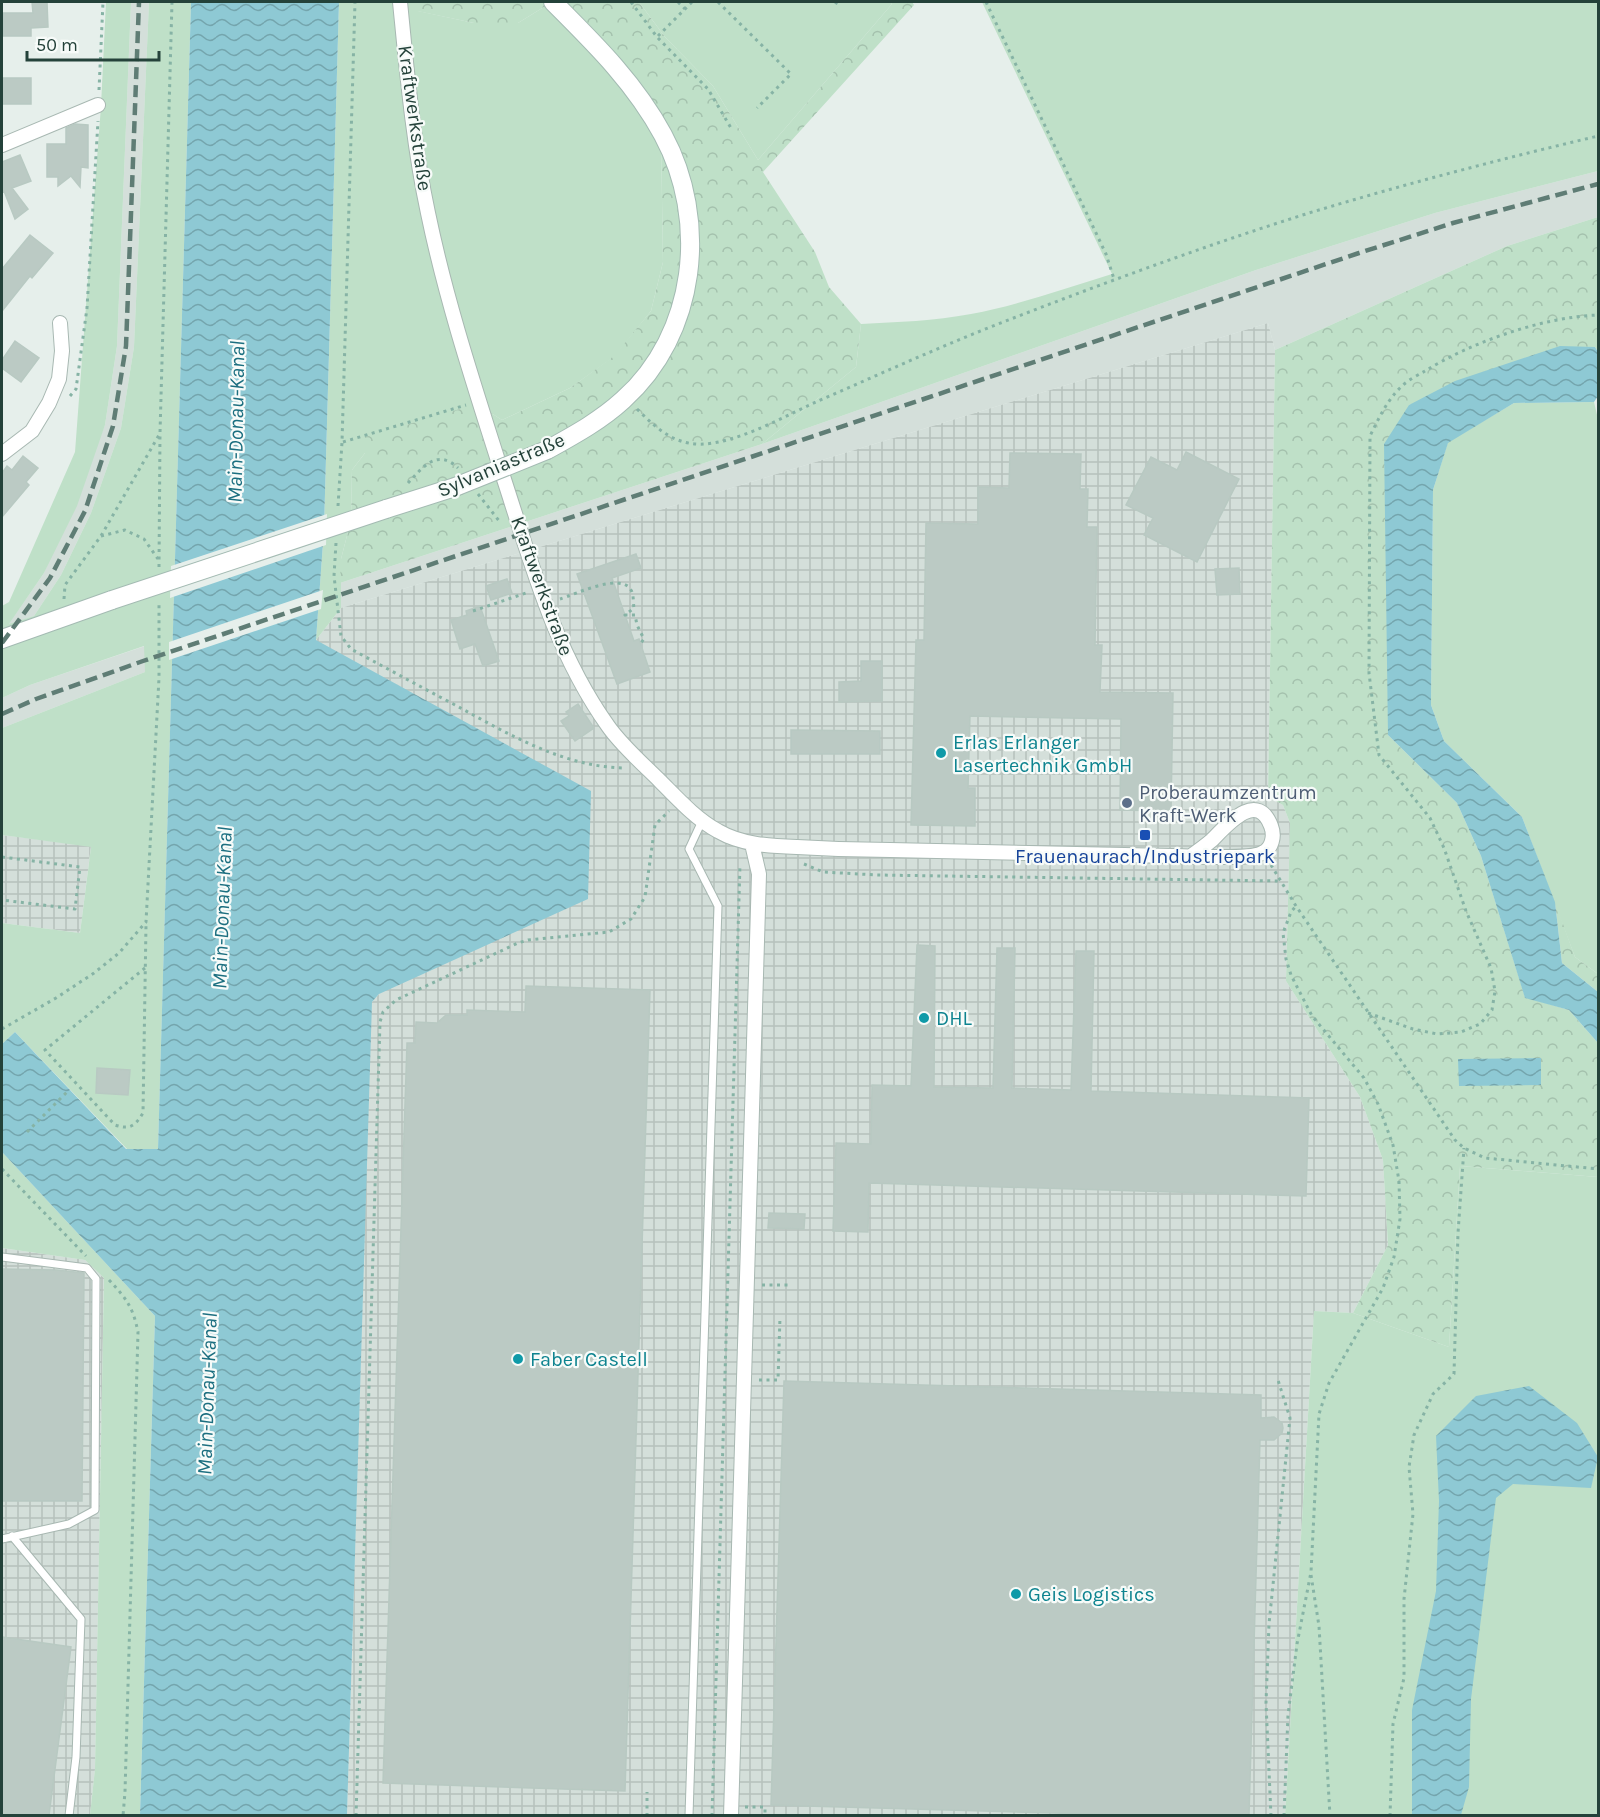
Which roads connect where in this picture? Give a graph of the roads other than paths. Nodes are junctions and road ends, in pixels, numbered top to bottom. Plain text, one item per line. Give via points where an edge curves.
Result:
1 (400, 2) edge
2 (554, 2) edge
3 (98, 105) road end
4 (2, 145) edge
5 (60, 323) dead end
6 (2, 454) edge
7 (2, 639) edge
8 (702, 821) junction
9 (752, 844) junction
10 (1191, 856) junction
11 (2, 1257) edge
12 (12, 1536) junction
13 (2, 1539) edge
14 (731, 1811) edge
15 (69, 1815) edge
16 (689, 1815) edge

1 - 8 street, Kraftwerkstraße via 428,213 479,401 544,603 583,687 609,727
2 - 7 street, Sylvaniastraße, bridge via 612,61 641,99 664,136 680,175 688,212 690,266 683,304 656,359 625,398 582,431 547,450 455,487
3 - 4 street
5 - 6 street via 59,378 49,403 32,431
8 - 9 street, Kraftwerkstraße
8 - 16 lane via 689,849 718,906
9 - 10 street, Kraftwerkstraße via 847,850
9 - 14 street via 759,874
10 - 10 street, Kraftwerkstraße via 1258,855 1270,847 1273,830 1267,817 1245,811
11 - 12 lane via 87,1268 96,1279 95,1510 69,1524
12 - 13 lane
12 - 15 lane via 81,1619 76,1757

